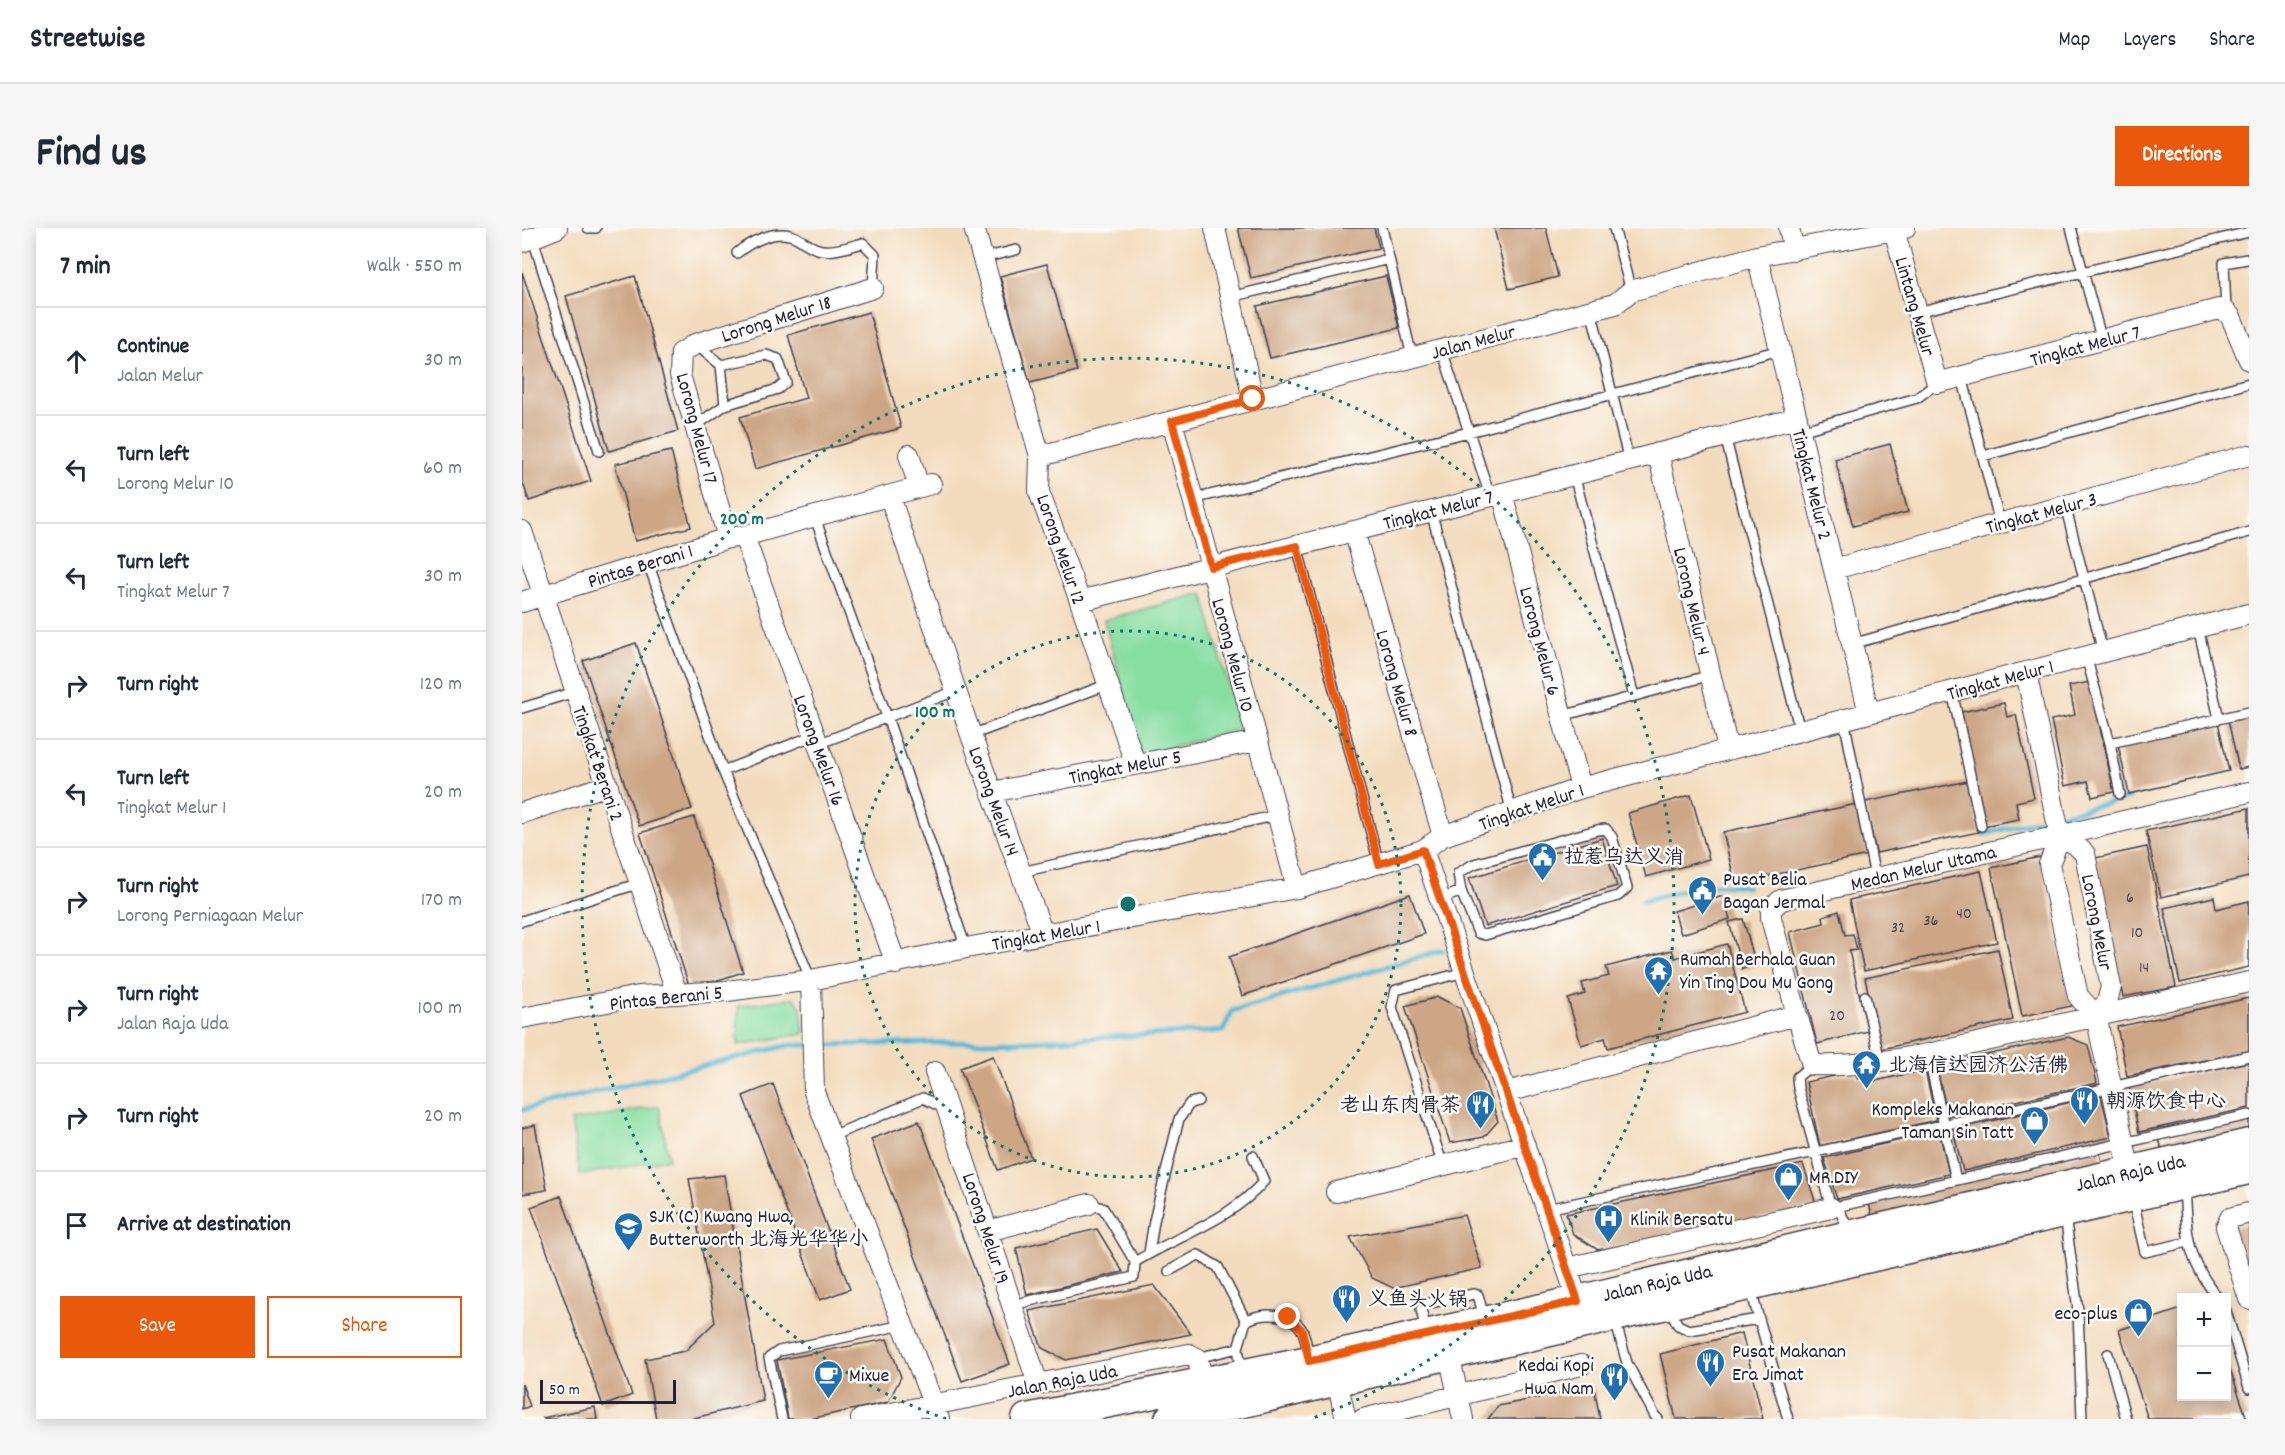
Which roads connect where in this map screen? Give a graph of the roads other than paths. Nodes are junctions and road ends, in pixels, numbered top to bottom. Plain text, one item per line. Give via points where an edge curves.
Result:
1 (557, 228) edge
2 (588, 228) edge
3 (596, 228) edge
4 (974, 228) edge
5 (1215, 228) edge
6 (1382, 228) edge
7 (1614, 228) edge
8 (1789, 228) edge
9 (2071, 228) edge
10 (1900, 229) edge
11 (2249, 232) edge
12 (527, 241) edge
13 (1016, 250) dead end
14 (1794, 250) junction
15 (737, 252) dead end
16 (1757, 256) junction
17 (983, 258) junction
18 (2247, 259) dead end
19 (1389, 260) junction
20 (2083, 273) junction
21 (873, 288) joint
22 (1631, 291) junction
23 (1230, 297) junction
24 (1591, 310) junction
25 (1917, 312) junction
26 (2229, 315) junction
27 (2102, 340) junction
28 (688, 349) junction
29 (1442, 350) junction
30 (1780, 350) junction
31 (1412, 357) junction
32 (2249, 360) edge
33 (721, 365) junction
34 (1962, 377) junction
35 (1936, 383) junction
36 (2249, 383) edge
37 (1612, 394) junction
38 (1253, 399) junction
39 (725, 405) junction
40 (1172, 421) junction
41 (1798, 425) junction
42 (695, 426) junction
43 (1470, 432) junction
44 (1725, 436) junction
45 (599, 451) dead end
46 (1658, 453) junction
47 (909, 455) dead end
48 (2249, 455) edge
49 (1040, 456) junction
50 (1983, 456) junction
51 (1629, 461) junction
52 (1574, 475) junction
53 (1496, 495) junction
54 (890, 497) junction
55 (1193, 499) junction
56 (2065, 505) junction
57 (1431, 511) junction
58 (814, 515) junction
59 (2000, 523) junction
60 (522, 531) edge
61 (1354, 531) junction
62 (2249, 532) edge
63 (736, 537) junction
64 (1297, 546) junction
65 (648, 563) junction
66 (1211, 567) junction
67 (1834, 569) junction
68 (2084, 578) junction
69 (544, 595) junction
70 (1080, 601) junction
71 (522, 602) edge
72 (2249, 614) edge
73 (2198, 627) junction
74 (1852, 644) junction
75 (2095, 654) junction
76 (2026, 672) junction
77 (1711, 675) junction
78 (1109, 684) junction
79 (955, 691) junction
80 (1952, 691) junction
81 (575, 692) junction
82 (1634, 696) junction
83 (522, 708) edge
84 (2249, 712) edge
85 (1869, 713) junction
86 (1562, 716) junction
87 (887, 717) junction
88 (2219, 718) junction
89 (1844, 719) junction
90 (1800, 731) junction
91 (971, 735) junction
92 (817, 739) junction
93 (1258, 741) junction
94 (2110, 743) junction
95 (1728, 749) junction
96 (1135, 763) junction
97 (723, 771) junction
98 (608, 785) junction
99 (1581, 788) junction
100 (992, 792) junction
101 (2249, 792) edge
102 (2120, 794) dead end
103 (1512, 812) junction
104 (522, 813) edge
105 (1278, 815) junction
106 (2058, 824) junction
107 (1981, 825) dead end
108 (1443, 836) junction
109 (1423, 850) junction
110 (1379, 864) junction
111 (1021, 872) junction
112 (1875, 877) junction
113 (640, 883) junction
114 (1297, 888) junction
115 (1461, 891) junction
116 (1440, 900) junction
117 (522, 921) edge
118 (1043, 934) junction
119 (966, 948) junction
120 (896, 964) junction
121 (1465, 972) junction
122 (811, 980) junction
123 (2249, 982) edge
124 (677, 994) junction
125 (1865, 996) dead end
126 (1797, 1016) junction
127 (2096, 1016) junction
128 (522, 1018) edge
129 (1928, 1054) junction
130 (2249, 1056) edge
131 (1880, 1061) junction
132 (1812, 1065) junction
133 (935, 1072) dead end
134 (2112, 1087) junction
135 (1507, 1092) junction
136 (1198, 1101) dead end
137 (948, 1110) junction
138 (2249, 1115) edge
139 (1943, 1125) junction
140 (832, 1136) junction
141 (2124, 1142) junction
142 (2249, 1144) edge
143 (1525, 1145) junction
144 (1815, 1151) junction
145 (1253, 1156) dead end
146 (1443, 1166) junction
147 (2249, 1169) edge
148 (1956, 1180) junction
149 (2132, 1185) junction
150 (2184, 1185) junction
151 (1336, 1192) dead end
152 (1089, 1204) joint
153 (1834, 1207) junction
154 (1547, 1209) junction
155 (2249, 1213) edge
156 (2064, 1214) junction
157 (988, 1231) junction
158 (1853, 1235) junction
159 (2187, 1242) junction
160 (1149, 1253) junction
161 (1135, 1262) junction
162 (1567, 1268) junction
163 (1169, 1271) dead end
164 (1750, 1285) junction
165 (2215, 1293) edge
166 (2248, 1296) edge
167 (1578, 1301) junction
168 (1666, 1304) junction
169 (1012, 1305) junction
170 (1614, 1318) junction
171 (1759, 1320) junction
172 (1245, 1321) junction
173 (903, 1325) junction
174 (2231, 1328) edge
175 (1449, 1354) junction
176 (2108, 1354) dead end
177 (1309, 1361) junction
178 (1197, 1365) junction
179 (1581, 1365) dead end
180 (1337, 1381) junction
181 (1243, 1383) junction
182 (1038, 1384) junction
183 (2249, 1388) edge
184 (1458, 1396) junction
185 (937, 1412) edge
186 (782, 1419) edge
187 (861, 1419) edge
188 (1028, 1419) edge
189 (1170, 1419) edge
190 (1346, 1419) edge
191 (1363, 1419) edge
192 (1463, 1419) edge
193 (1658, 1419) edge
194 (1788, 1419) edge
195 (2082, 1419) edge
196 (2126, 1419) edge

1 - 12 street
2 - 3 lane
4 - 17 street, Lorong Melur 12
5 - 23 street
6 - 19 lane
7 - 22 lane
8 - 14 street
9 - 20 lane
10 - 14 street, Jalan Melur
10 - 25 street, Lintang Melur
11 - 20 lane
12 - 45 lane
13 - 17 lane
14 - 16 street, Jalan Melur
15 - 21 lane via 752,241 772,236 792,235 822,250 863,243 875,255
16 - 22 street, Jalan Melur
16 - 30 street, Tingkat Melur 2
17 - 49 street, Lorong Melur 12
18 - 26 lane via 2224,263
19 - 23 lane
19 - 31 lane
20 - 25 lane
20 - 27 lane
21 - 28 street, Lorong Melur 18
22 - 24 street, Jalan Melur via 1615,304
23 - 38 street
24 - 29 street, Jalan Melur
24 - 37 lane
25 - 35 street, Lintang Melur
26 - 27 street, Tingkat Melur 7 via 2219,309
26 - 32 street
27 - 34 street, Tingkat Melur 7
28 - 33 lane
28 - 42 street, Lorong Melur 17 via 680,375
29 - 31 street, Jalan Melur
29 - 43 lane
30 - 37 lane
30 - 41 street, Tingkat Melur 2
31 - 38 street, Jalan Melur
33 - 39 lane
33 - 39 lane via 766,355 778,359 786,382 778,389
34 - 35 street, Tingkat Melur 7
34 - 50 lane
35 - 41 lane via 1917,398
36 - 50 lane
37 - 43 lane
37 - 51 lane
38 - 40 street, Jalan Melur
39 - 42 lane
40 - 49 street, Jalan Melur
40 - 55 street, Lorong Melur 10
41 - 44 street, Tingkat Melur 7
41 - 67 street, Tingkat Melur 2
42 - 63 street, Lorong Melur 17
43 - 53 lane
43 - 55 lane
44 - 46 street, Tingkat Melur 7
44 - 90 lane
46 - 51 street, Tingkat Melur 7
46 - 77 street, Lorong Melur 4
47 - 54 street, Pintas Berani 1 via 925,485
48 - 56 street, Tingkat Melur 3
49 - 70 street, Lorong Melur 12 via 1039,492
50 - 59 lane
51 - 52 street, Tingkat Melur 7
52 - 53 street, Tingkat Melur 7
52 - 82 lane
53 - 57 street, Tingkat Melur 7
53 - 86 street, Lorong Melur 6
54 - 58 street, Pintas Berani 1
54 - 79 street, Lorong Melur 14
55 - 66 street, Lorong Melur 10
56 - 59 street, Tingkat Melur 3
56 - 68 lane
57 - 61 street, Tingkat Melur 7
57 - 103 lane
58 - 63 street, Pintas Berani 1
58 - 87 lane
59 - 67 street, Tingkat Melur 3
60 - 69 street, Tingkat Berani 2
61 - 64 street, Tingkat Melur 7
61 - 108 street, Lorong Melur 8
62 - 68 lane
63 - 65 street, Pintas Berani 1
63 - 92 street, Lorong Melur 16
64 - 66 street, Tingkat Melur 7
64 - 110 lane
65 - 69 street, Pintas Berani 1
65 - 97 lane
66 - 70 street, Tingkat Melur 7
66 - 93 street, Lorong Melur 10
67 - 74 street, Tingkat Melur 2
68 - 74 lane
68 - 75 lane
69 - 71 street, Pintas Berani 1
69 - 81 street, Tingkat Berani 2
70 - 78 street, Lorong Melur 12
72 - 73 street, Tingkat Melur 1
73 - 75 street, Tingkat Melur 1
73 - 88 lane
74 - 85 street, Tingkat Melur 2
75 - 76 street, Tingkat Melur 1
75 - 94 lane
76 - 80 street, Tingkat Melur 1
76 - 106 street
77 - 82 lane
77 - 95 street, Lorong Melur 4
78 - 91 lane
78 - 96 street, Lorong Melur 12
79 - 87 lane
79 - 91 street, Lorong Melur 14
80 - 85 street, Tingkat Melur 1
80 - 107 lane
81 - 83 lane
81 - 98 street, Tingkat Berani 2
82 - 86 lane
84 - 88 lane
85 - 89 street, Tingkat Melur 1
86 - 99 street, Lorong Melur 6
87 - 92 lane
87 - 119 lane
88 - 94 lane
89 - 90 street, Tingkat Melur 1
89 - 112 lane
90 - 95 street, Tingkat Melur 1
91 - 100 street, Lorong Melur 14
92 - 97 lane
92 - 120 street, Lorong Melur 16
93 - 96 street, Tingkat Melur 5
93 - 105 street, Lorong Melur 10
94 - 102 lane
95 - 99 street, Tingkat Melur 1
96 - 100 street, Tingkat Melur 5
97 - 122 lane
98 - 104 street
98 - 113 street, Tingkat Berani 2
99 - 103 street, Tingkat Melur 1
100 - 111 street, Lorong Melur 14
101 - 106 street, Medan Melur Utama
103 - 108 street, Tingkat Melur 1
105 - 111 lane
105 - 114 street, Lorong Melur 10
106 - 112 street, Medan Melur Utama
106 - 127 street, Lorong Melur via 2049,864 2078,996
106 - 127 street, Lorong Melur via 2085,854 2111,987 2107,1002
108 - 109 street, Tingkat Melur 1
109 - 110 street, Tingkat Melur 1
109 - 116 street
110 - 114 street, Tingkat Melur 1
111 - 118 street, Lorong Melur 14
112 - 126 street, Medan Melur Utama via 1782,900 1771,909
113 - 117 lane
113 - 124 street, Tingkat Berani 2
114 - 118 street, Tingkat Melur 1
115 - 115 lane via 1458,873 1474,864 1606,829 1627,888 1618,896 1485,935 1478,933
115 - 116 lane
116 - 121 street
118 - 119 street, Tingkat Melur 1
119 - 120 street, Tingkat Melur 1
120 - 122 street, Tingkat Melur 1
121 - 135 street
121 - 146 lane via 1395,990 1393,996 1392,1007
122 - 124 street, Pintas Berani 5
122 - 140 street via 814,1092
123 - 127 street
124 - 128 street, Pintas Berani 5 via 639,996
125 - 131 lane
126 - 132 street, Medan Melur Utama
126 - 135 street
127 - 129 street
127 - 134 street, Lorong Melur
129 - 131 street
129 - 139 lane
130 - 134 lane
131 - 132 street
132 - 144 lane via 1797,1077
133 - 137 street, Lorong Melur 19
134 - 139 lane
134 - 141 street, Lorong Melur
135 - 143 street
136 - 160 lane via 1190,1103 1179,1119
137 - 140 lane via 923,1098
137 - 157 street, Lorong Melur 19
138 - 141 lane
139 - 144 lane
139 - 148 lane
140 - 173 street
141 - 148 lane
141 - 149 street, Lorong Melur
142 - 149 main road, Jalan Raja Uda
143 - 146 street
143 - 154 street
144 - 153 lane
144 - 154 lane
145 - 160 lane via 1264,1181 1253,1194 1184,1237
146 - 151 street
147 - 150 main road, Jalan Raja Uda
148 - 153 lane
149 - 150 main road, Jalan Raja Uda
149 - 156 main road, Jalan Raja Uda
149 - 158 main road, Jalan Raja Uda
149 - 159 lane via 2145,1252
150 - 159 lane
152 - 157 street
152 - 161 lane via 1104,1208
153 - 158 lane
153 - 162 street
154 - 162 street
155 - 166 street via 2230,1218 2226,1227
156 - 164 main road, Jalan Raja Uda
156 - 195 lane via 2078,1310
157 - 169 street, Lorong Melur 19
158 - 167 main road, Jalan Raja Uda
159 - 165 lane via 2193,1261
160 - 161 lane
161 - 169 lane via 1134,1277
162 - 167 street
163 - 172 lane via 1198,1255 1218,1267
164 - 168 main road, Jalan Raja Uda
164 - 171 lane
167 - 177 main road, Jalan Raja Uda
168 - 170 main road, Jalan Raja Uda
168 - 171 lane via 1678,1325 1689,1330
169 - 182 street, Lorong Melur 19
170 - 175 main road, Jalan Raja Uda
170 - 193 lane via 1627,1363
171 - 194 lane
172 - 177 lane via 1256,1316 1288,1317 1302,1330
172 - 181 lane
173 - 185 street
173 - 186 lane via 779,1351 769,1358
174 - 183 lane
175 - 180 main road, Jalan Raja Uda
175 - 184 street
176 - 196 lane
177 - 181 main road, Jalan Raja Uda
178 - 181 main road, Jalan Raja Uda
178 - 182 street, Jalan Raja Uda
178 - 188 main road, Jalan Raja Uda
179 - 184 street
180 - 181 main road, Jalan Raja Uda
180 - 190 street
181 - 189 main road, Jalan Raja Uda
182 - 185 street, Jalan Raja Uda
184 - 191 street
184 - 192 street
185 - 187 street, Jalan Raja Uda

